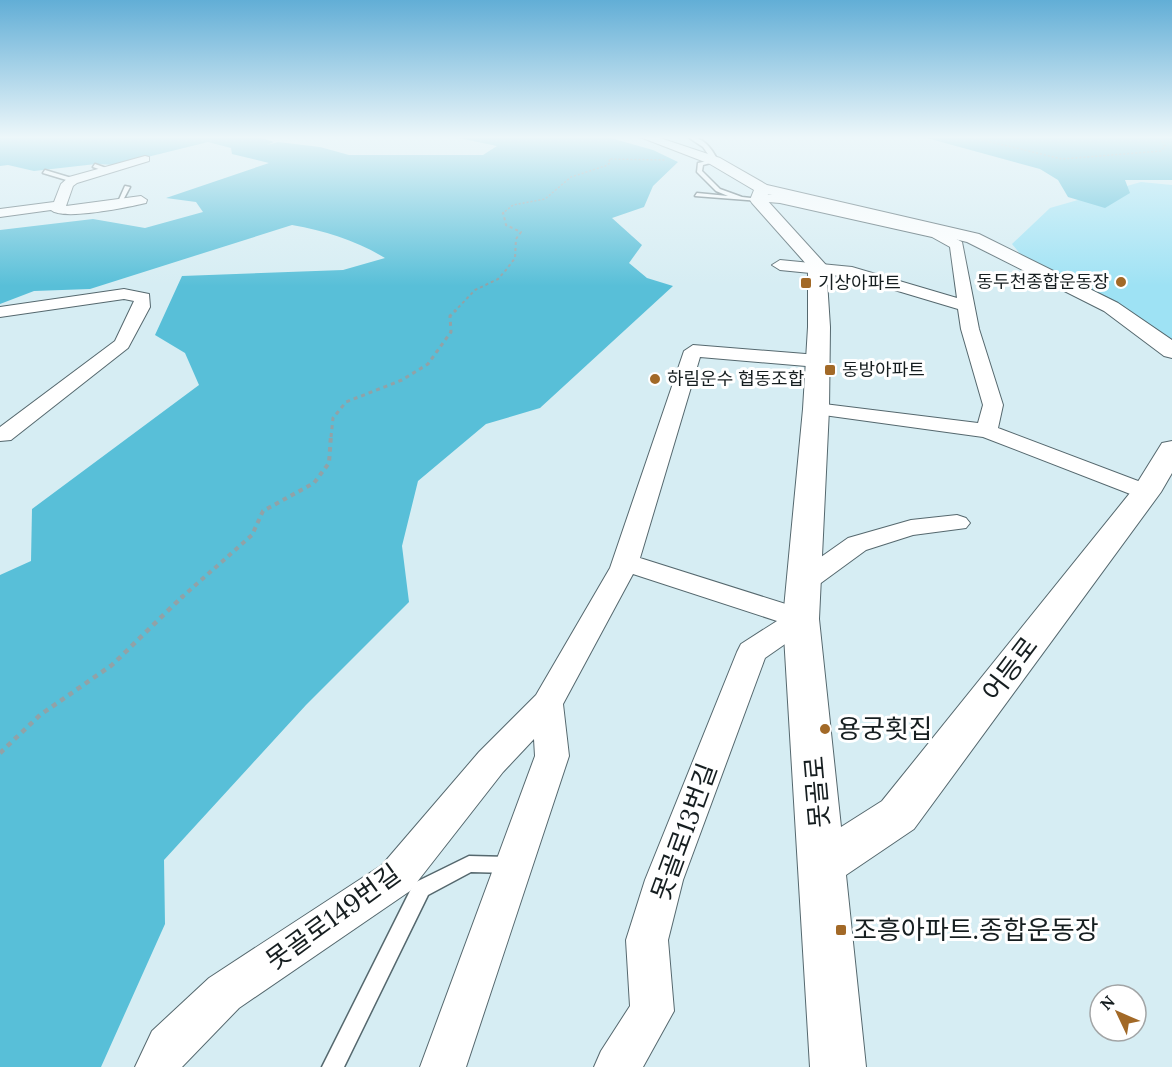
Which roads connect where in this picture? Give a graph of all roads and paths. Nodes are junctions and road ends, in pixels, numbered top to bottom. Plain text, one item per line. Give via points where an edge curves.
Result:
1 (66, 187) edge
2 (127, 187) dead end
3 (560, 187) edge
4 (715, 187) edge
5 (751, 187) edge
6 (697, 195) dead end
7 (755, 196) junction
8 (141, 200) dead end
9 (119, 203) junction
10 (60, 205) junction
11 (0, 213) edge
12 (780, 265) dead end
13 (818, 268) junction
14 (966, 306) junction
15 (0, 312) edge
16 (1172, 351) edge
17 (818, 361) junction
18 (816, 409) junction
19 (987, 431) junction
20 (3, 435) dead end
21 (1172, 449) edge
22 (1146, 492) junction
23 (957, 523) dead end
24 (625, 561) junction
25 (804, 582) junction
26 (801, 619) junction
27 (547, 704) junction
28 (0, 753) edge
29 (823, 864) junction
30 (513, 866) junction
31 (158, 1067) edge
32 (333, 1067) edge
33 (442, 1067) edge
34 (617, 1067) edge
35 (838, 1067) edge

1 - 10 street
2 - 9 lane
3 - 28 path via 549,197 505,209 502,213 506,225 521,232 516,239 514,258 498,279 475,290 450,316 451,332 428,364 402,380 346,402 333,418 329,464 314,483 263,511 252,536 193,586 112,665 40,715
4 - 7 lane
5 - 7 street
6 - 7 lane
7 - 13 street
7 - 14 street via 950,239 957,245
7 - 16 street via 973,238 1111,307
8 - 9 street
9 - 10 street via 76,210 58,210
10 - 11 street
12 - 13 street
13 - 14 street via 852,272
13 - 17 street, 못골로
14 - 19 street via 993,405
15 - 20 street via 124,294 143,298 122,344
17 - 18 street, 못골로
17 - 24 street, 못골로149번길 via 693,351
18 - 19 street
18 - 25 street, 못골로
19 - 22 street
21 - 22 street, 어등로
22 - 29 street, 어등로 via 898,815
23 - 25 street via 911,528 857,544
24 - 26 street
24 - 27 street, 못골로149번길
25 - 26 street, 못골로
26 - 29 street, 못골로
26 - 34 street, 못골로13번길 via 752,652 658,900 647,940 652,1011
27 - 30 street via 552,756
27 - 31 street, 못골로149번길 via 491,762 396,878 224,993 168,1047
29 - 35 street, 못골로
30 - 32 lane via 470,864 421,890
30 - 33 street

